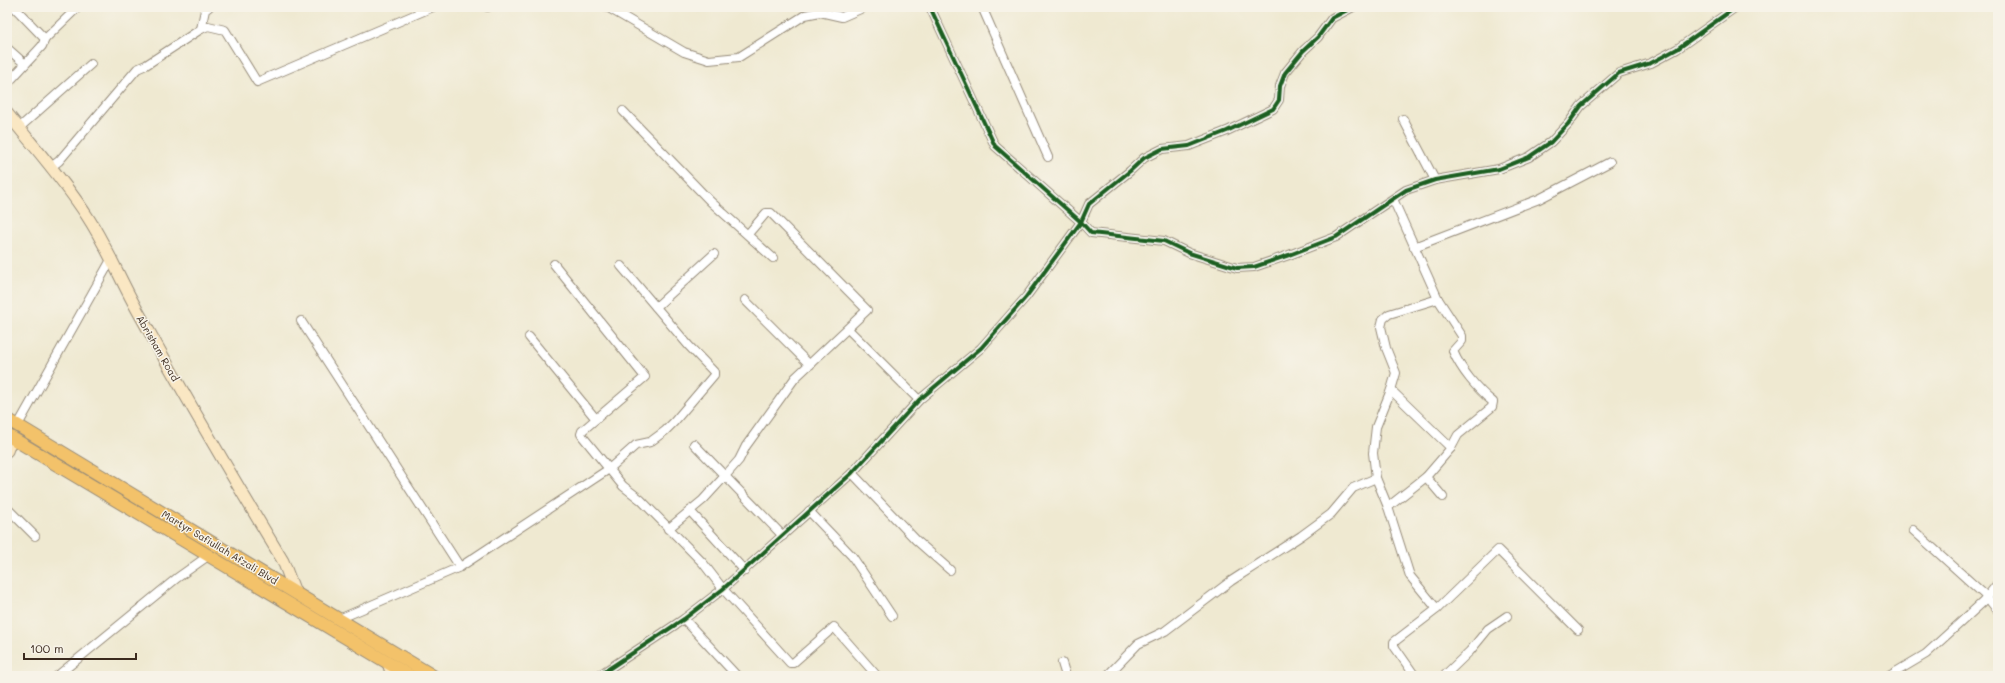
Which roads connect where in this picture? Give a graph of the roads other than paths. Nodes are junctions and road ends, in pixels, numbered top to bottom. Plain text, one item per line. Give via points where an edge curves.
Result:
1 (14, 7) edge
2 (78, 7) edge
3 (209, 7) edge
4 (433, 7) edge
5 (607, 7) edge
6 (865, 7) edge
7 (930, 7) edge
8 (982, 7) edge
9 (1353, 7) edge
10 (1736, 7) edge
11 (617, 10) edge
12 (201, 29) junction
13 (46, 39) junction
14 (7, 48) edge
15 (25, 64) junction
16 (91, 64) dead end
17 (7, 84) edge
18 (623, 111) dead end
19 (7, 113) edge
20 (1402, 119) dead end
21 (19, 128) junction
22 (1048, 157) dead end
23 (1610, 162) dead end
24 (51, 167) junction
25 (1434, 180) junction
26 (1394, 199) junction
27 (1081, 222) junction
28 (748, 234) junction
29 (1414, 247) junction
30 (714, 254) dead end
31 (112, 258) junction
32 (774, 258) dead end
33 (554, 264) dead end
34 (622, 266) dead end
35 (1438, 299) junction
36 (746, 300) dead end
37 (656, 307) junction
38 (301, 321) dead end
39 (848, 329) junction
40 (529, 337) dead end
41 (810, 365) junction
42 (1391, 390) junction
43 (918, 400) junction
44 (596, 419) junction
45 (12, 422) edge
46 (10, 437) edge
47 (694, 444) dead end
48 (1451, 448) junction
49 (7, 451) edge
50 (73, 459) junction
51 (62, 468) junction
52 (609, 469) junction
53 (852, 473) junction
54 (725, 476) junction
55 (1426, 477) junction
56 (1376, 478) junction
57 (1443, 497) dead end
58 (1388, 507) junction
59 (7, 508) edge
60 (690, 511) junction
61 (809, 511) junction
62 (668, 529) junction
63 (1913, 530) dead end
64 (35, 536) dead end
65 (783, 536) junction
66 (208, 556) junction
67 (460, 567) junction
68 (950, 570) dead end
69 (745, 571) junction
70 (1998, 583) edge
71 (723, 589) junction
72 (295, 592) junction
73 (1986, 597) junction
74 (1437, 609) junction
75 (1998, 611) edge
76 (892, 616) dead end
77 (1507, 616) dead end
78 (339, 619) junction
79 (684, 619) junction
80 (1578, 630) dead end
81 (388, 663) junction
82 (1062, 663) dead end
83 (57, 676) edge
84 (392, 676) edge
85 (410, 676) edge
86 (433, 676) edge
87 (598, 676) edge
88 (737, 676) edge
89 (877, 676) edge
90 (1066, 676) edge
91 (1107, 676) edge
92 (1415, 676) edge
93 (1444, 676) edge
94 (1889, 676) edge

1 - 13 street
2 - 13 street
3 - 12 street via 205,10
4 - 12 street via 257,82 225,30 208,26
5 - 11 street
6 - 11 street via 842,17 820,12 805,16 738,57 709,60 684,52
7 - 27 street via 998,150
8 - 22 street
9 - 27 street via 1332,18 1285,73 1280,86 1279,100 1273,109 1189,146 1162,149 1144,158 1089,204
10 - 25 street via 1677,49 1651,64 1619,73 1581,106 1551,142 1530,157 1500,169
12 - 24 street via 137,69 59,161
13 - 15 street
14 - 15 street
15 - 17 street
16 - 21 street
18 - 28 street via 710,201
19 - 21 main road, Abrisham Road
20 - 25 street
21 - 24 main road, Abrisham Road
23 - 29 street via 1539,199
24 - 31 main road, Abrisham Road via 87,216
25 - 26 street via 1406,190
26 - 27 street via 1325,242 1254,267 1237,268 1189,253 1164,241 1091,233
26 - 29 street
27 - 43 street via 1026,297 981,348
28 - 32 street
28 - 39 street via 766,213 771,213 867,308
29 - 35 street
30 - 37 street
31 - 45 street
31 - 72 main road, Abrisham Road via 139,314 283,561
33 - 44 street via 644,374 643,379
34 - 37 street
35 - 42 street via 1389,314 1383,319 1386,348 1396,373
35 - 48 street via 1462,336 1462,341 1453,351 1458,361 1484,395 1493,402 1492,407 1458,435
36 - 41 street
37 - 52 street via 715,374 674,422 650,442 636,445
38 - 67 street
39 - 41 street
39 - 43 street
40 - 44 street
41 - 54 street via 792,383 746,446 739,460
42 - 48 street
42 - 56 street via 1376,427 1373,454
43 - 53 street
44 - 52 street via 581,434
45 - 50 main road, Martyr Safiullah Afzali Blvd
46 - 49 main road
46 - 51 main road, Martyr Safiullah Afzali Blvd
47 - 54 street
48 - 55 street
50 - 51 main road
50 - 72 main road, Martyr Safiullah Afzali Blvd
51 - 66 main road, Martyr Safiullah Afzali Blvd
52 - 62 street
52 - 67 street
53 - 61 street
53 - 68 street via 916,540
54 - 60 street
54 - 65 street
55 - 57 street
55 - 58 street
56 - 58 street
56 - 91 street via 1353,488 1331,514 1231,581 1165,630 1138,644
58 - 74 street via 1410,576
59 - 64 street
60 - 62 street
60 - 69 street
61 - 65 street
61 - 76 street via 852,556
62 - 71 street via 703,563
63 - 73 street
65 - 69 street
66 - 81 main road, Martyr Safiullah Afzali Blvd
66 - 83 street via 177,578
67 - 78 street
69 - 71 street
70 - 73 street
71 - 79 street
71 - 89 street via 790,663 834,627
72 - 78 main road, Martyr Safiullah Afzali Blvd
73 - 75 street
73 - 94 street via 1926,654
74 - 80 street via 1498,550
74 - 92 street via 1393,644
77 - 93 street via 1488,629
78 - 86 main road, Martyr Safiullah Afzali Blvd
79 - 87 street
79 - 88 street
81 - 84 main road
81 - 85 main road, Martyr Safiullah Afzali Blvd
82 - 90 street

